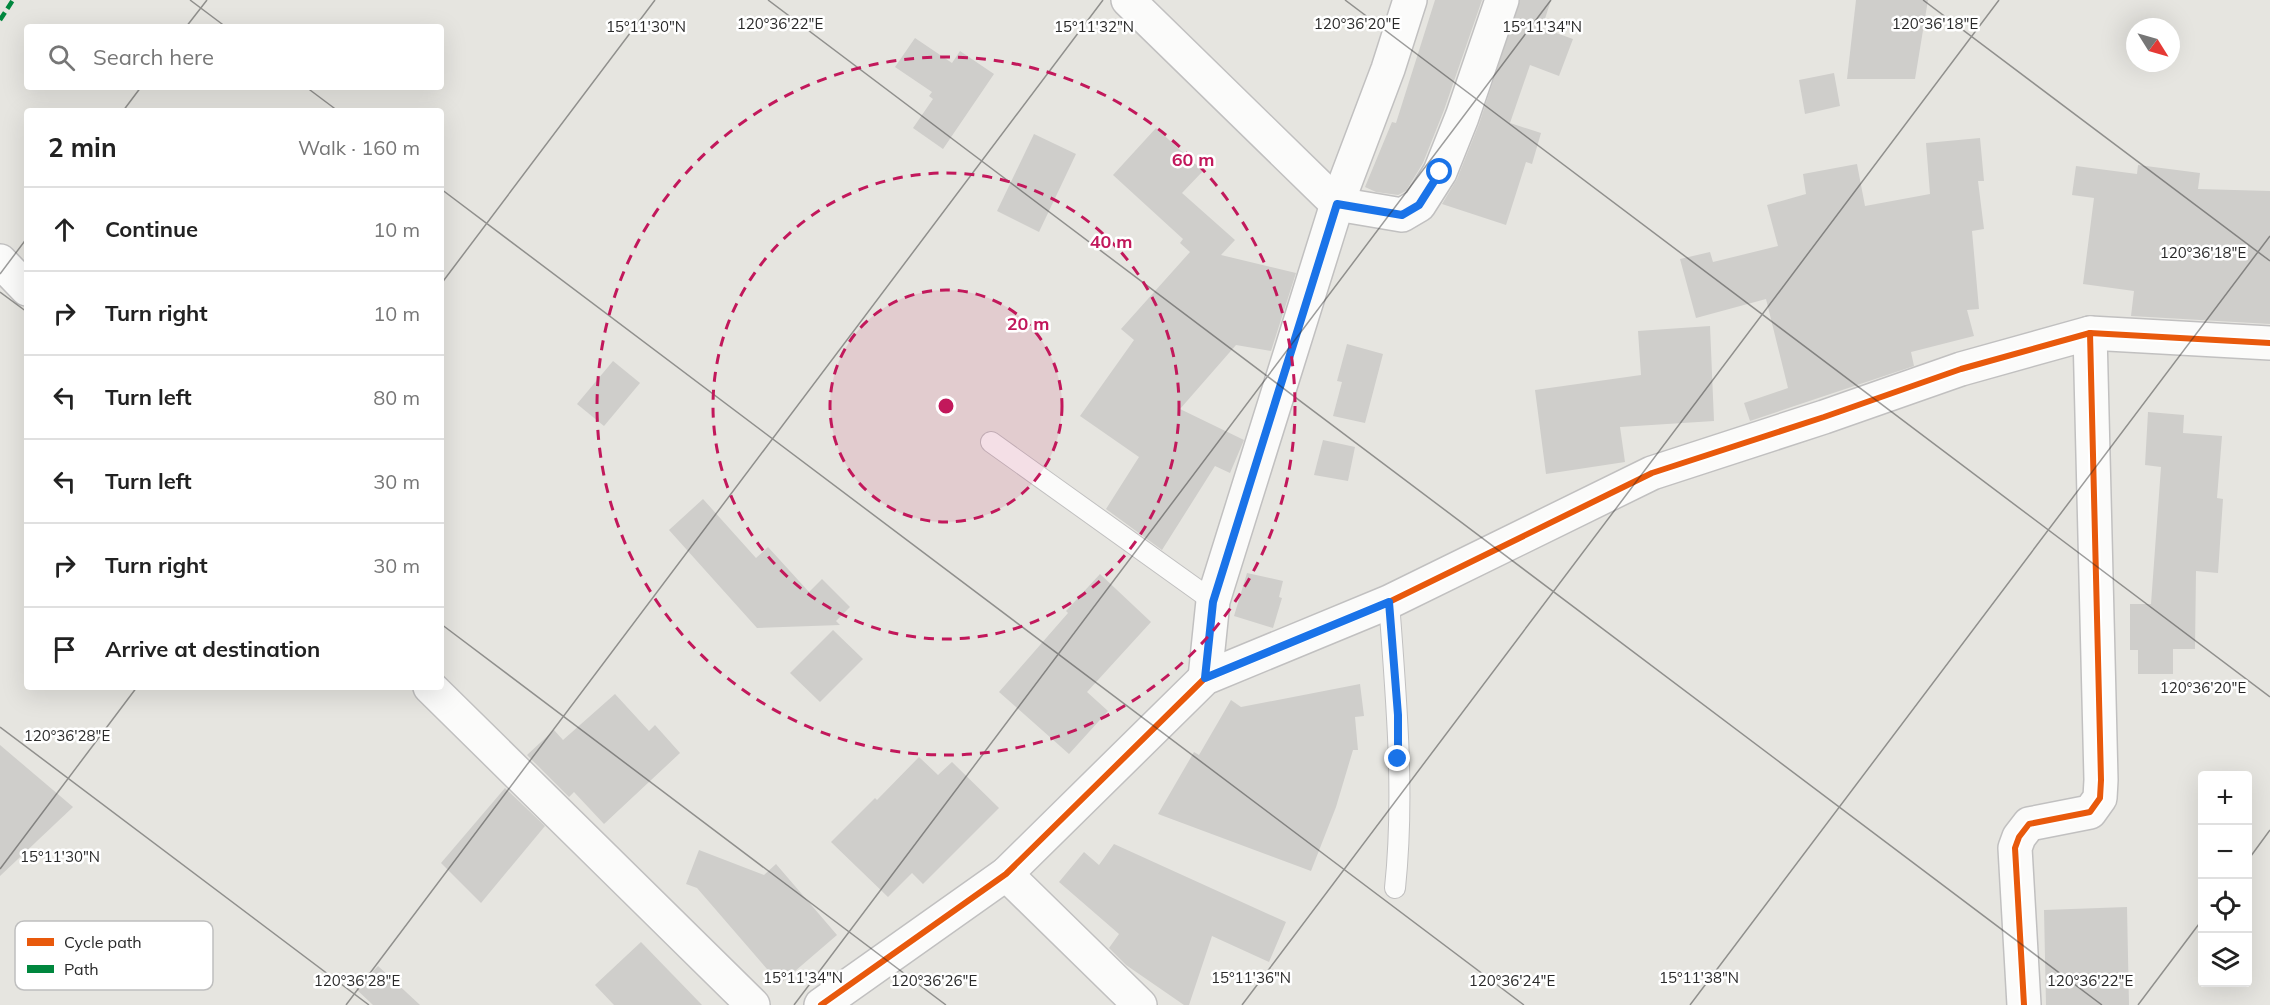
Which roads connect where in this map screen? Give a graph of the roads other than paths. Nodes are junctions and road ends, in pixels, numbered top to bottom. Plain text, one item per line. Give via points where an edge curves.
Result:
1 (1128, 0) edge
2 (1410, 0) edge
3 (1502, 0) edge
4 (1337, 204) junction
5 (0, 261) edge
6 (24, 286) edge
7 (2090, 333) junction
8 (2270, 343) edge
9 (991, 442) dead end
10 (1213, 602) junction
11 (1389, 602) junction
12 (1205, 678) junction
13 (433, 690) edge
14 (1006, 874) junction
15 (1395, 888) dead end
16 (753, 1005) edge
17 (821, 1005) edge
18 (1140, 1005) edge
19 (2024, 1005) edge

1 - 4 street
2 - 4 street
3 - 4 street via 1440,172 1419,205 1402,215
4 - 10 street
5 - 6 street
7 - 8 street
7 - 11 street via 1961,369 1652,473
7 - 19 street via 2100,798 2090,812 2029,824 2019,837 2015,848
9 - 10 lane
10 - 12 street
11 - 12 street
11 - 15 lane via 1398,715 1399,844
12 - 14 street
13 - 16 street
14 - 17 street
14 - 18 street

